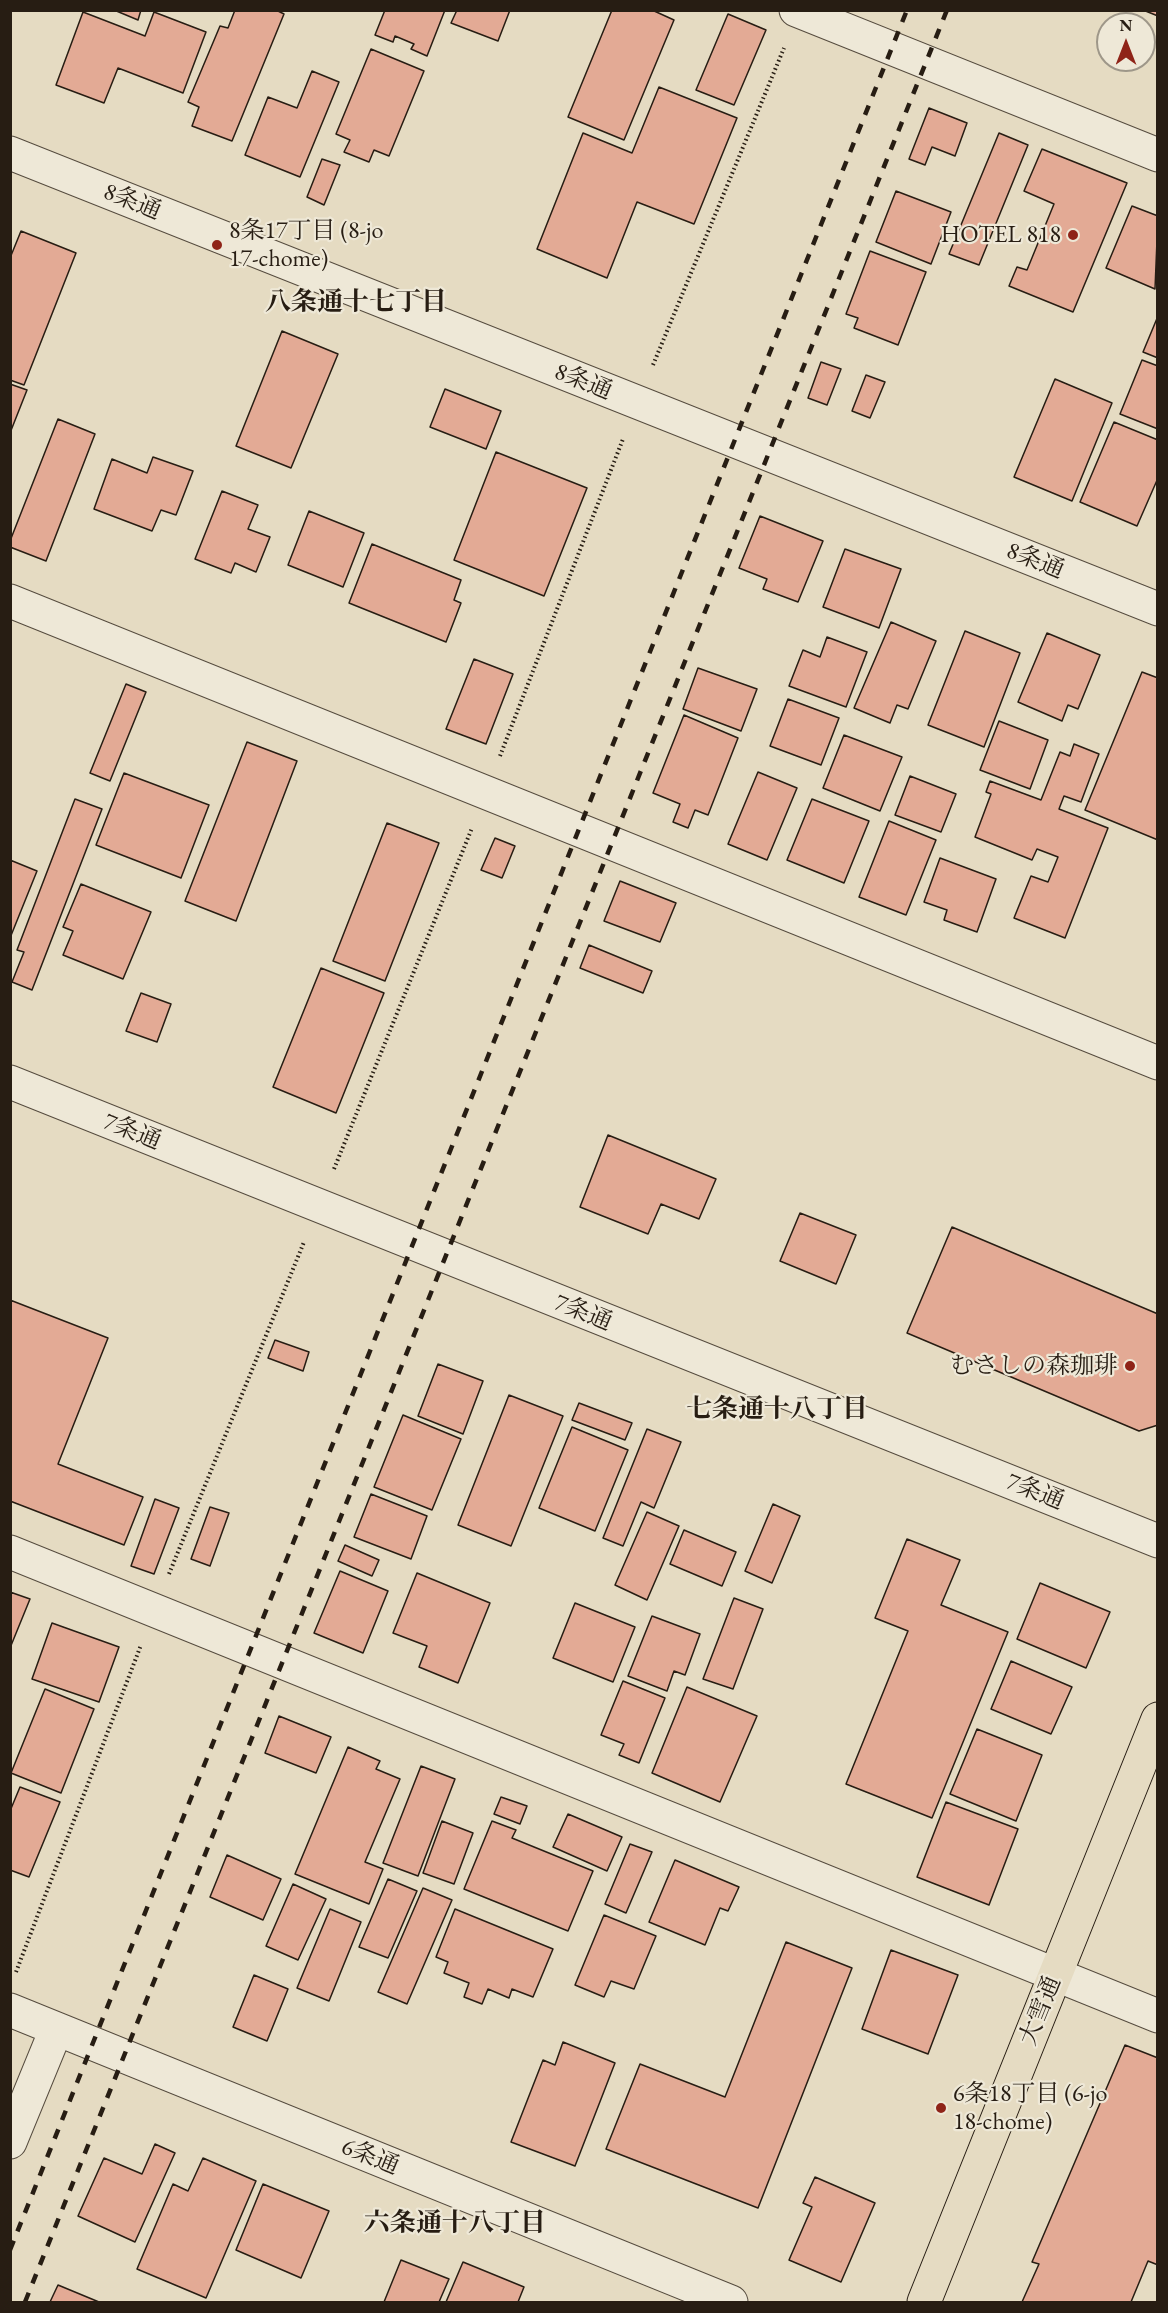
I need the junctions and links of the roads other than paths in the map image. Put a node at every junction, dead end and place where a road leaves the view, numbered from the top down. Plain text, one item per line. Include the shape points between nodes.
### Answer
1 (798, 11) edge
2 (10, 153) edge
3 (1158, 155) edge
4 (10, 601) edge
5 (1158, 609) edge
6 (1158, 1063) edge
7 (10, 1082) edge
8 (1158, 1541) edge
9 (10, 1552) edge
10 (1158, 1719) edge
11 (1055, 1975) junction
12 (10, 2010) edge
13 (1158, 2016) edge
14 (56, 2030) junction
15 (10, 2142) edge
16 (731, 2302) edge
17 (924, 2302) edge

1 - 3 street
2 - 5 street, 8条通
4 - 6 street
7 - 8 street, 7条通
9 - 11 street
10 - 11 highway, 大雪通
11 - 13 street
11 - 17 highway, 大雪通
12 - 14 street, 6条通
14 - 15 street
14 - 16 street, 6条通

